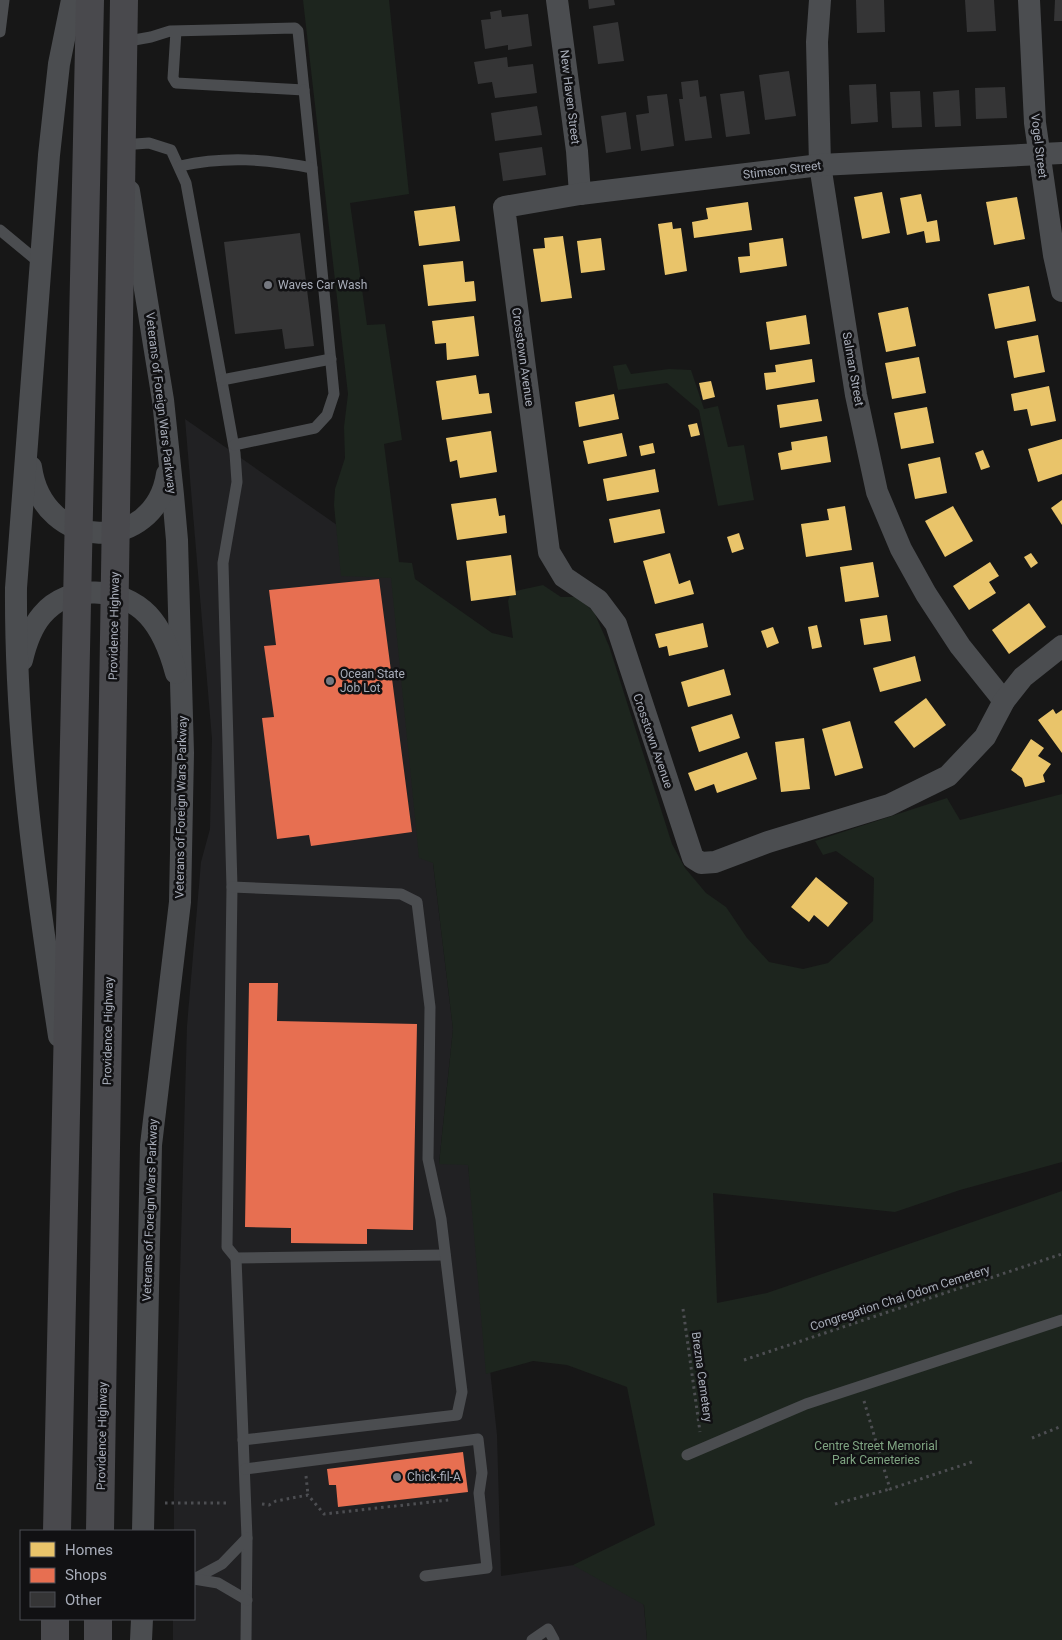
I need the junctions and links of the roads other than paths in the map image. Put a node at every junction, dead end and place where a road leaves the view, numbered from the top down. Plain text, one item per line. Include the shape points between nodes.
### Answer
1 (4, 0) edge
2 (72, 0) edge
3 (90, 0) edge
4 (124, 0) edge
5 (557, 0) edge
6 (820, 0) edge
7 (1029, 0) edge
8 (176, 30) junction
9 (0, 32) edge
10 (123, 42) junction
11 (304, 90) junction
12 (122, 146) junction
13 (1062, 153) edge
14 (1039, 154) junction
15 (820, 165) junction
16 (180, 166) junction
17 (312, 168) junction
18 (580, 194) junction
19 (504, 207) joint
20 (0, 230) edge
21 (42, 265) junction
22 (1062, 291) edge
23 (331, 360) junction
24 (222, 380) junction
25 (27, 441) junction
26 (234, 445) junction
27 (168, 446) junction
28 (80, 530) junction
29 (116, 530) junction
30 (115, 594) junction
31 (79, 595) junction
32 (1062, 646) edge
33 (18, 681) junction
34 (182, 699) junction
35 (1004, 701) junction
36 (232, 887) junction
37 (67, 1087) junction
38 (445, 1256) junction
39 (236, 1258) junction
40 (1062, 1320) edge
41 (243, 1440) junction
42 (687, 1455) dead end
43 (245, 1469) junction
44 (57, 1530) edge
45 (100, 1530) edge
46 (143, 1530) edge
47 (247, 1538) junction
48 (425, 1576) dead end
49 (195, 1578) edge
50 (195, 1579) edge
51 (247, 1600) junction
52 (55, 1620) edge
53 (98, 1620) edge
54 (142, 1620) edge
55 (55, 1640) edge
56 (98, 1640) edge
57 (141, 1640) edge
58 (246, 1640) edge
59 (532, 1640) edge
60 (554, 1640) edge

1 - 9 lane
2 - 21 street via 54,104
3 - 28 highway
4 - 10 highway, Veterans of Foreign Wars Parkway
5 - 18 street, New Haven Street
6 - 15 street, Salman Street via 817,42
7 - 14 street, Vogel Street
8 - 10 lane
8 - 11 lane via 173,78 176,83
8 - 11 lane via 295,28 298,31
10 - 12 highway, Veterans of Foreign Wars Parkway
11 - 17 lane
12 - 16 lane via 149,143 171,150
12 - 27 street, Veterans of Foreign Wars Parkway
12 - 29 highway, Veterans of Foreign Wars Parkway
13 - 14 street, Stimson Street
14 - 15 street, Stimson Street
14 - 22 street, Vogel Street
15 - 18 street, Stimson Street
15 - 35 street, Salman Street via 856,394 877,492 900,549 926,594 960,646
16 - 17 lane via 218,159 242,159
16 - 24 lane via 186,183
17 - 23 lane
18 - 19 street, Stimson Street
19 - 35 street, Crosstown Avenue via 549,552 564,577 598,600 616,624 694,858 701,863 715,862 768,842 889,805 926,789 948,776 966,758 984,737
20 - 21 lane
21 - 25 street
23 - 24 lane
23 - 26 lane via 334,394 327,415 315,428
24 - 26 lane
25 - 28 street via 39,497 65,524
25 - 33 street via 16,588
26 - 36 lane via 237,482 223,563
27 - 29 street via 167,476 158,503 148,515
27 - 34 street, Veterans of Foreign Wars Parkway via 177,540
28 - 29 street via 99,533
28 - 31 highway
29 - 30 highway, Providence Highway
30 - 31 street
30 - 34 street via 149,616 159,631
30 - 45 highway, Providence Highway
31 - 33 street via 60,601 44,613 33,628 25,647
31 - 37 highway
32 - 35 street, Crosstown Avenue via 1023,677
33 - 37 street via 41,921
34 - 46 street, Veterans of Foreign Wars Parkway via 183,852 180,902 150,1145
36 - 38 lane via 401,894 417,902 430,1006 428,1159
36 - 39 lane via 227,1230 228,1247
37 - 44 highway
38 - 39 lane
38 - 41 lane via 462,1392 456,1415
39 - 41 lane
40 - 42 lane via 806,1404
41 - 43 lane
43 - 47 lane
43 - 48 lane via 478,1439 482,1472 479,1493 487,1568
47 - 49 lane via 222,1564
47 - 51 lane
50 - 51 lane via 218,1583
51 - 58 lane
52 - 55 highway
53 - 56 highway
54 - 57 street
59 - 60 lane via 548,1630

